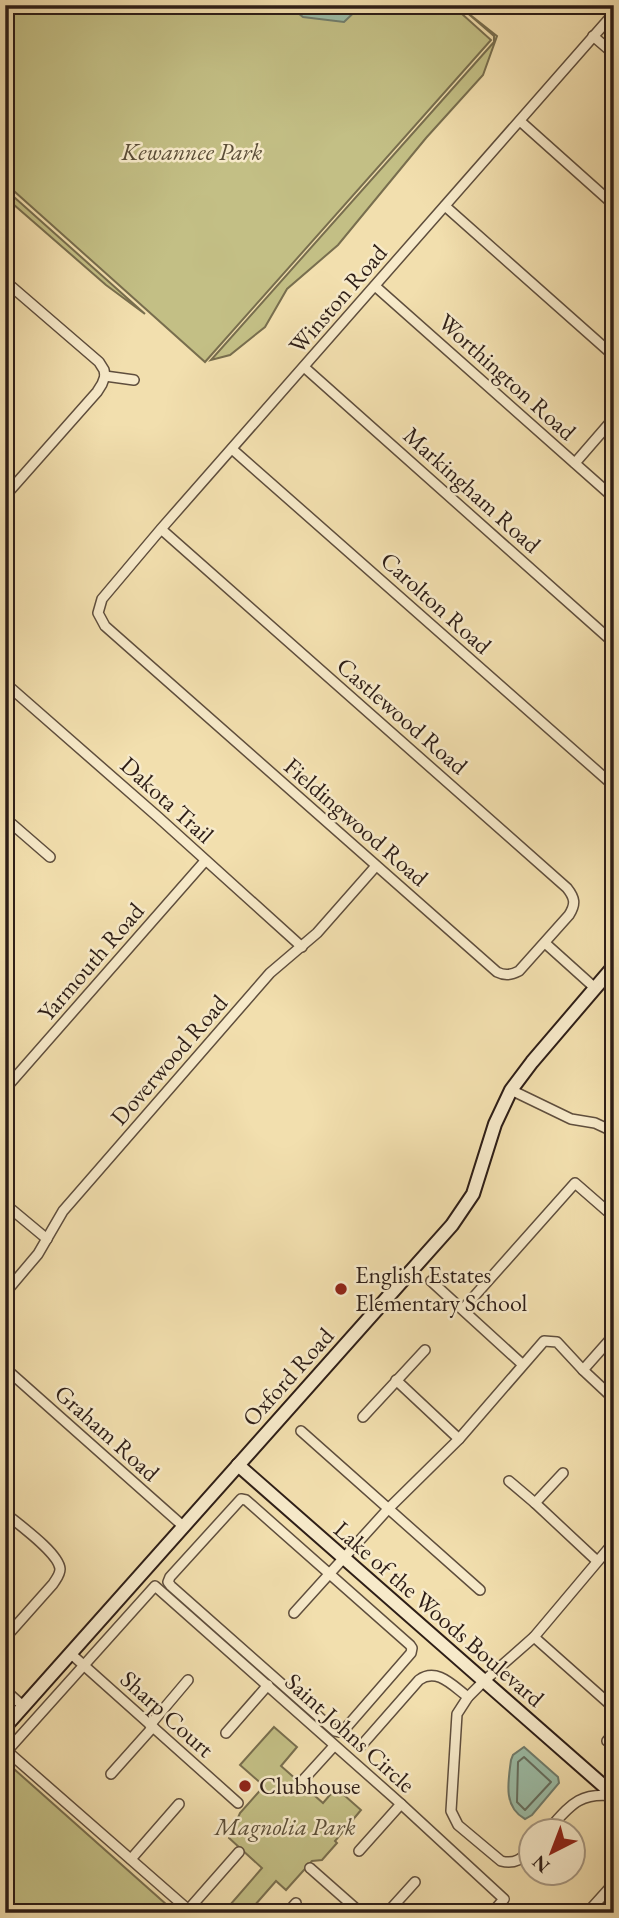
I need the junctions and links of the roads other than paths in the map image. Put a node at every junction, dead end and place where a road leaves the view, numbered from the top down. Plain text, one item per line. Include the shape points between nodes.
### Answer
1 (614, 13) edge
2 (593, 36) junction
3 (614, 54) edge
4 (520, 121) junction
5 (614, 205) edge
6 (445, 206) junction
7 (5, 281) edge
8 (375, 286) junction
9 (614, 356) edge
10 (304, 367) junction
11 (105, 376) junction
12 (134, 380) dead end
13 (614, 418) edge
14 (232, 449) junction
15 (575, 463) junction
16 (5, 496) edge
17 (614, 498) edge
18 (161, 529) junction
19 (97, 612) joint
20 (614, 643) edge
21 (5, 682) edge
22 (614, 786) edge
23 (5, 818) edge
24 (50, 857) dead end
25 (205, 861) junction
26 (376, 866) junction
27 (545, 943) junction
28 (302, 947) junction
29 (614, 966) edge
30 (595, 988) junction
31 (5, 1089) edge
32 (511, 1090) junction
33 (614, 1130) edge
34 (5, 1205) edge
35 (614, 1217) edge
36 (47, 1239) junction
37 (431, 1280) dead end
38 (5, 1293) edge
39 (463, 1309) junction
40 (614, 1335) edge
41 (425, 1350) dead end
42 (522, 1364) junction
43 (5, 1368) edge
44 (583, 1370) junction
45 (396, 1380) junction
46 (614, 1399) edge
47 (363, 1417) dead end
48 (301, 1431) dead end
49 (459, 1439) junction
50 (238, 1465) junction
51 (563, 1473) dead end
52 (509, 1481) dead end
53 (535, 1503) junction
54 (388, 1509) junction
55 (5, 1513) edge
56 (183, 1526) junction
57 (614, 1542) edge
58 (344, 1559) junction
59 (597, 1561) junction
60 (142, 1573) junction
61 (329, 1573) junction
62 (155, 1586) junction
63 (480, 1590) dead end
64 (294, 1613) dead end
65 (534, 1637) junction
66 (5, 1638) edge
67 (70, 1653) junction
68 (84, 1666) junction
69 (188, 1680) dead end
70 (484, 1681) junction
71 (268, 1685) junction
72 (5, 1690) edge
73 (468, 1697) junction
74 (23, 1706) junction
75 (614, 1708) edge
76 (151, 1726) junction
77 (5, 1727) edge
78 (226, 1733) dead end
79 (334, 1746) junction
80 (360, 1746) dead end
81 (6, 1750) edge
82 (111, 1774) dead end
83 (304, 1779) dead end
84 (614, 1796) edge
85 (238, 1803) dead end
86 (179, 1804) dead end
87 (401, 1804) junction
88 (562, 1816) edge
89 (359, 1851) dead end
90 (239, 1852) dead end
91 (131, 1859) junction
92 (518, 1861) edge
93 (310, 1868) dead end
94 (415, 1882) dead end
95 (614, 1883) edge
96 (296, 1902) dead end
97 (190, 1911) edge
98 (287, 1913) edge
99 (361, 1913) edge
100 (387, 1913) edge
101 (492, 1913) edge
102 (587, 1913) edge

1 - 2 street, Winston Road
2 - 3 street
2 - 4 street, Winston Road
4 - 5 street
4 - 6 street, Winston Road
6 - 8 street, Winston Road
6 - 9 street
7 - 11 street via 99,362
8 - 10 street, Winston Road
8 - 15 street, Worthington Road
10 - 14 street, Winston Road
10 - 20 street, Markingham Road
11 - 12 street
11 - 16 street via 97,392
13 - 15 street
14 - 18 street, Winston Road
14 - 22 street, Carolton Road
15 - 17 street, Worthington Road
18 - 19 street, Winston Road via 102,599
18 - 27 street, Castlewood Road via 568,888 574,906
19 - 26 street, Fieldingwood Road via 105,626
21 - 25 street, Dakota Trail
23 - 24 street
25 - 28 street, Dakota Trail
25 - 31 street, Yarmouth Road
26 - 27 street, Fieldingwood Road via 502,975 519,971
26 - 28 street, Doverwood Road
27 - 30 street
28 - 36 street, Doverwood Road via 270,973 63,1211
29 - 30 street, Oxford Road
30 - 32 street, Oxford Road
32 - 33 street via 571,1119
32 - 50 street, Oxford Road via 495,1124 478,1183 458,1217
34 - 36 street
35 - 39 street via 575,1183
36 - 38 street, Doverwood Road
37 - 39 street
39 - 42 street
40 - 44 street
41 - 45 street
42 - 44 street via 544,1341 557,1342
42 - 49 street
43 - 56 street, Graham Road
44 - 46 street
45 - 47 street
45 - 49 street
48 - 54 street
49 - 54 street
50 - 56 street, Oxford Road
50 - 58 street, Lake of the Woods Boulevard
51 - 53 street
52 - 53 street
53 - 59 street
54 - 58 street
54 - 63 street
55 - 66 street via 50,1552 60,1568 53,1584
56 - 60 street, Oxford Road
57 - 59 street
58 - 61 street
58 - 70 street, Lake of the Woods Boulevard
59 - 65 street
60 - 62 street, Saint Johns Circle
60 - 67 street, Oxford Road
61 - 61 street via 241,1499 168,1582 340,1732 412,1648
61 - 64 street
62 - 68 street
62 - 71 street, Saint Johns Circle
65 - 70 street
65 - 75 street
67 - 68 street, Sharp Court
67 - 74 street, Oxford Road
68 - 76 street, Sharp Court
68 - 81 street
69 - 76 street
70 - 73 street
70 - 84 street, Lake of the Woods Boulevard
71 - 78 street
71 - 79 street, Saint Johns Circle
72 - 74 street
73 - 80 street via 442,1677 425,1676
73 - 92 street via 457,1714 450,1811 458,1825 501,1861
74 - 77 street, Oxford Road
76 - 82 street
76 - 85 street, Sharp Court
79 - 83 street
79 - 87 street, Saint Johns Circle
81 - 91 street
84 - 88 street via 591,1795 576,1801
86 - 91 street
87 - 89 street
87 - 101 street, Saint Johns Circle via 504,1899
90 - 97 street
91 - 97 street
93 - 99 street
94 - 100 street
95 - 102 street
96 - 98 street

